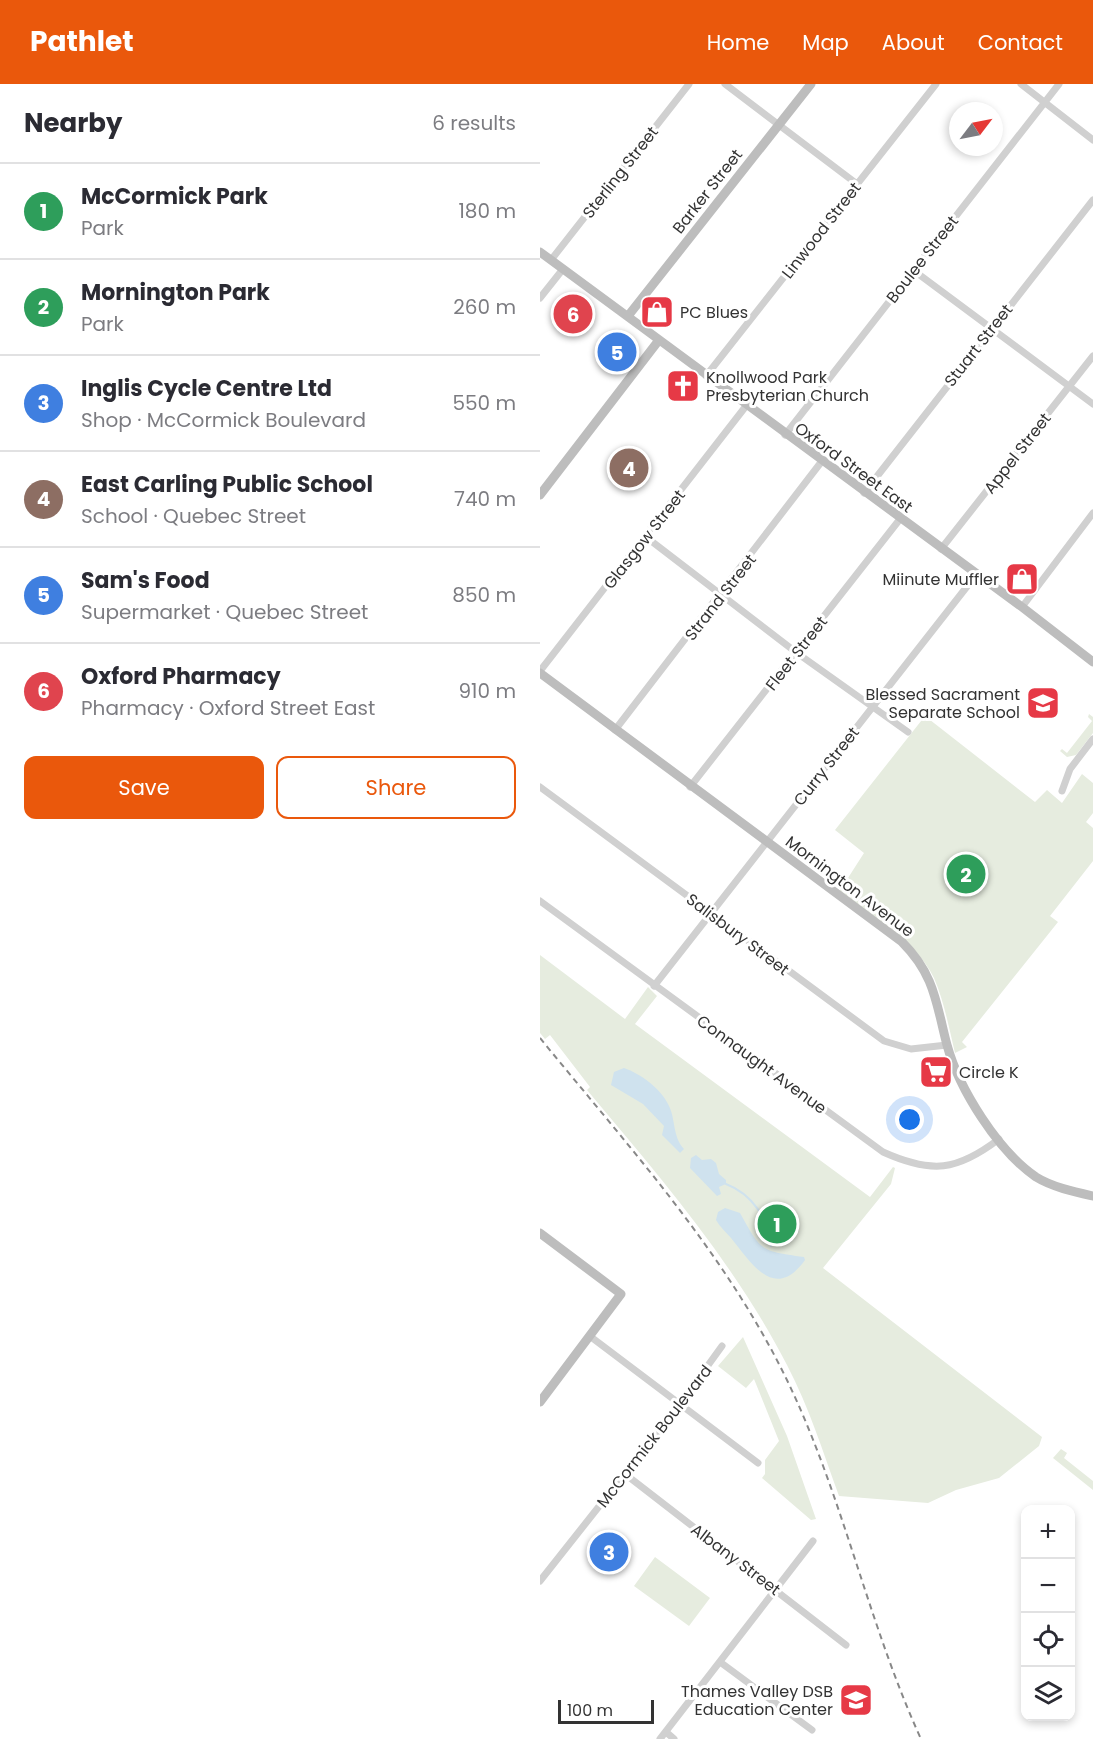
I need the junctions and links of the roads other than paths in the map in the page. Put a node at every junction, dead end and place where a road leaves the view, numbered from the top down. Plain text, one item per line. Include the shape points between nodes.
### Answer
1 (688, 84) edge
2 (725, 84) edge
3 (811, 84) edge
4 (936, 84) edge
5 (1021, 84) edge
6 (1059, 84) edge
7 (1044, 104) junction
8 (778, 125) junction
9 (1093, 141) edge
10 (857, 184) junction
11 (1093, 200) edge
12 (540, 252) edge
13 (551, 260) junction
14 (563, 269) junction
15 (913, 270) junction
16 (540, 298) edge
17 (628, 316) junction
18 (990, 329) junction
19 (659, 340) junction
20 (1093, 356) edge
21 (706, 376) junction
22 (1070, 386) junction
23 (1093, 404) edge
24 (746, 406) junction
25 (785, 435) junction
26 (822, 461) junction
27 (864, 493) junction
28 (540, 495) edge
29 (1093, 513) edge
30 (900, 519) junction
31 (646, 537) junction
32 (941, 549) junction
33 (976, 574) junction
34 (722, 595) junction
35 (1022, 607) junction
36 (796, 653) junction
37 (1093, 662) edge
38 (540, 672) edge
39 (872, 707) junction
40 (615, 730) junction
41 (908, 732) dead end
42 (1093, 739) edge
43 (540, 787) edge
44 (690, 787) junction
45 (1062, 791) dead end
46 (766, 842) junction
47 (540, 901) edge
48 (710, 913) junction
49 (654, 986) junction
50 (947, 1045) junction
51 (999, 1139) junction
52 (1093, 1196) edge
53 (540, 1233) edge
54 (591, 1337) junction
55 (722, 1346) dead end
56 (540, 1402) edge
57 (680, 1404) junction
58 (758, 1463) dead end
59 (625, 1474) junction
60 (813, 1541) dead end
61 (540, 1581) edge
62 (776, 1589) junction
63 (846, 1645) dead end
64 (720, 1662) junction
65 (812, 1730) dead end
66 (666, 1732) junction
67 (660, 1739) edge
68 (674, 1739) edge

1 - 13 street, Sterling Street
2 - 8 street
3 - 8 street, Barker Street
4 - 10 street, Linwood Street
5 - 7 street
6 - 7 street, Boulee Street
7 - 9 street
7 - 15 street, Boulee Street
8 - 10 street
8 - 17 street, Barker Street
10 - 21 street, Linwood Street
11 - 18 street, Stuart Street
12 - 13 street, Oxford Street East
13 - 14 street, Oxford Street East
14 - 16 street
14 - 17 street, Oxford Street East
15 - 18 street
15 - 25 street, Boulee Street
17 - 19 street, Oxford Street East
18 - 22 street
18 - 27 street, Stuart Street
19 - 21 street, Oxford Street East
19 - 28 street
20 - 22 street, Appel Street
21 - 24 street, Oxford Street East
22 - 23 street
22 - 32 street, Appel Street
24 - 25 street, Oxford Street East
24 - 31 street, Glasgow Street
25 - 26 street, Oxford Street East
26 - 27 street, Oxford Street East
26 - 34 street, Strand Street
27 - 30 street, Oxford Street East
29 - 35 street
30 - 32 street, Oxford Street East
30 - 36 street, Fleet Street
31 - 34 street
31 - 38 street, Glasgow Street
32 - 33 street, Oxford Street East
33 - 35 street, Oxford Street East
33 - 39 street, Curry Street
34 - 36 street
34 - 40 street, Strand Street
35 - 37 street, Oxford Street East
36 - 39 street
36 - 44 street, Fleet Street
38 - 40 street, Mornington Avenue
39 - 41 street
39 - 46 street, Curry Street
40 - 44 street, Mornington Avenue
42 - 45 street via 1070,769
43 - 48 street, Salisbury Street
44 - 46 street, Mornington Avenue
46 - 48 street, Curry Street
46 - 50 street, Mornington Avenue via 916,956 936,993
47 - 49 street, Connaught Avenue
48 - 49 street, Curry Street
48 - 50 street, Salisbury Street via 884,1041 911,1049
49 - 51 street, Connaught Avenue via 883,1152 900,1160 954,1166
50 - 51 street, Mornington Avenue via 963,1086
51 - 52 street, Mornington Avenue via 1038,1178
53 - 54 street via 621,1294
54 - 56 street
54 - 57 street
55 - 57 street, McCormick Boulevard
57 - 58 street
57 - 59 street, McCormick Boulevard
59 - 61 street, McCormick Boulevard
59 - 62 street, Albany Street
60 - 62 street
62 - 63 street, Albany Street
62 - 64 street
64 - 65 street
64 - 66 street
66 - 67 street
66 - 68 street

